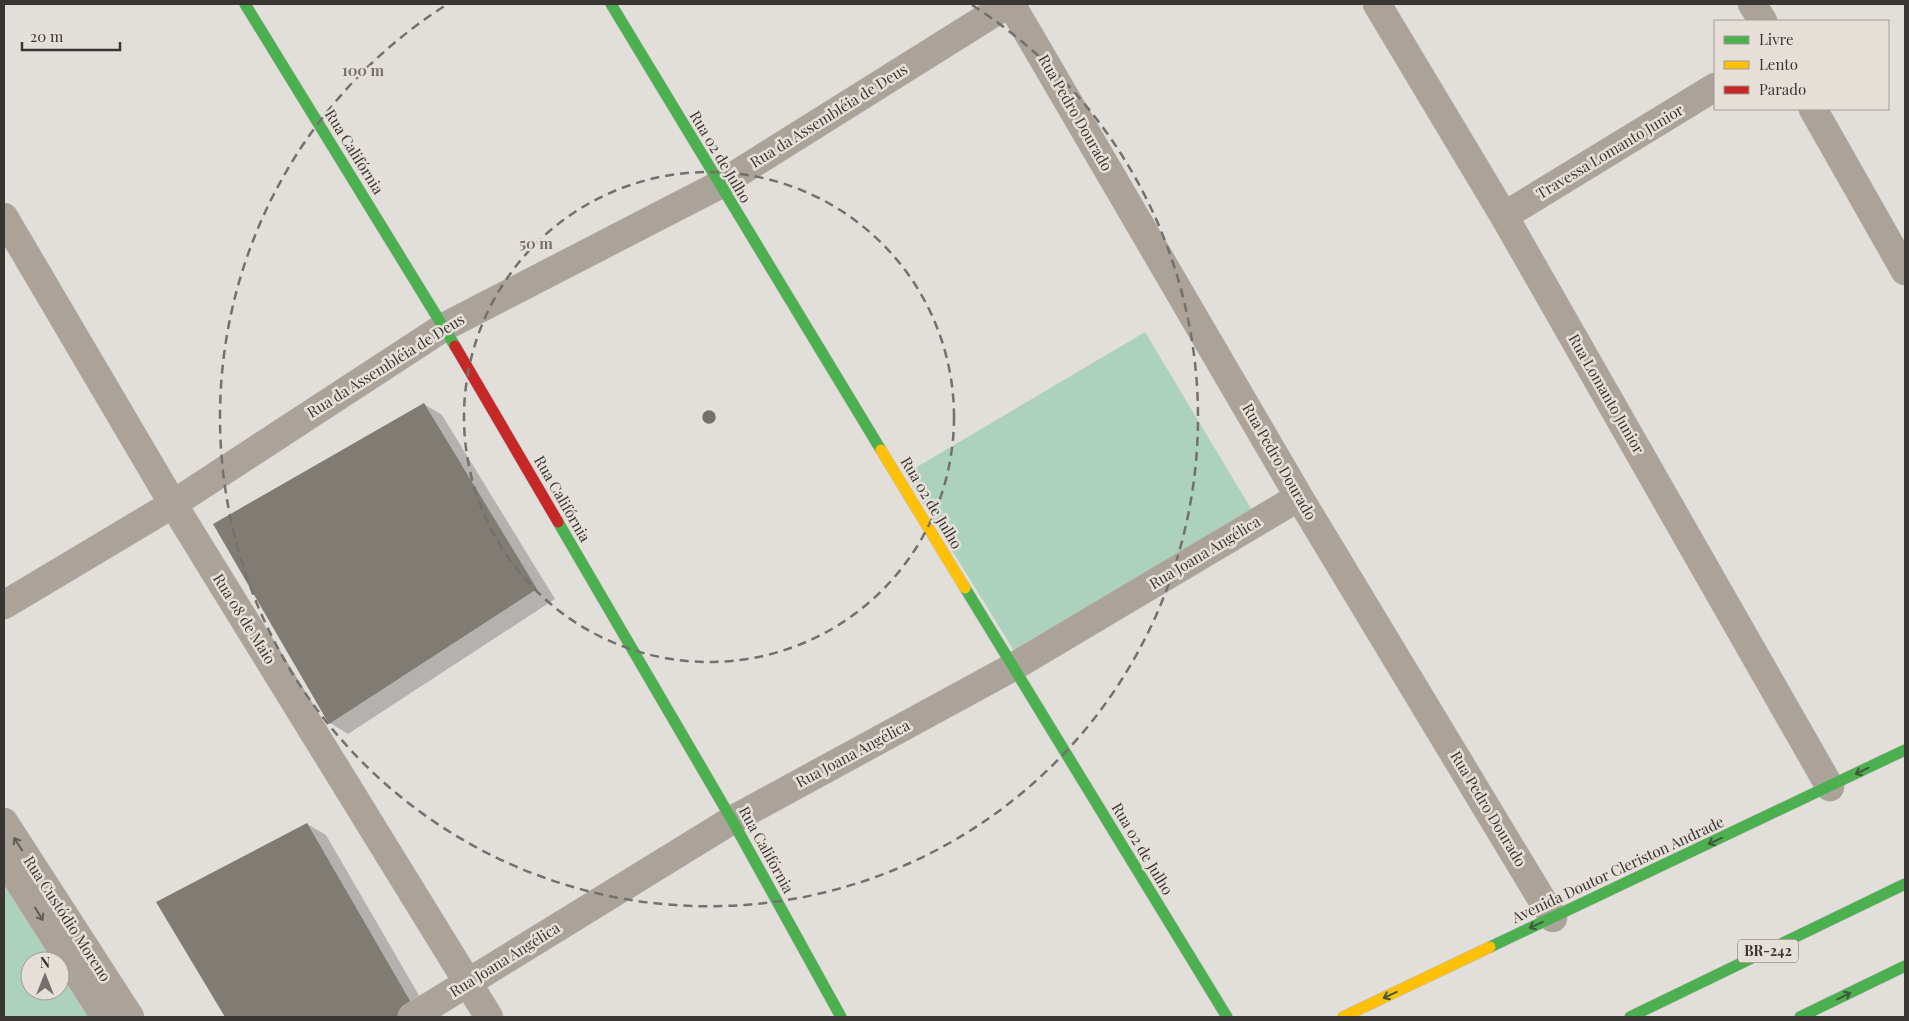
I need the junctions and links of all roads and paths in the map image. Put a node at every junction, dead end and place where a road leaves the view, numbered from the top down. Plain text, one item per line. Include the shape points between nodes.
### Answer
1 (245, 4) edge
2 (611, 4) edge
3 (1009, 4) edge
4 (1377, 4) edge
5 (1752, 4) edge
6 (1762, 20) edge
7 (1714, 88) edge
8 (1815, 110) edge
9 (719, 185) junction
10 (1504, 216) junction
11 (4, 217) edge
12 (1905, 271) edge
13 (444, 327) junction
14 (1299, 497) junction
15 (173, 504) junction
16 (4, 605) edge
17 (1013, 667) junction
18 (1905, 750) edge
19 (1830, 787) junction
20 (732, 820) junction
21 (4, 822) edge
22 (4, 858) edge
23 (1905, 884) edge
24 (1553, 918) junction
25 (1905, 966) edge
26 (468, 982) junction
27 (105, 1017) edge
28 (130, 1017) edge
29 (412, 1017) edge
30 (489, 1017) edge
31 (841, 1017) edge
32 (1227, 1017) edge
33 (1343, 1017) edge
34 (1630, 1017) edge
35 (1800, 1017) edge

1 - 13 main road, Rua Califórnia
2 - 9 main road, Rua 02 de Julho
3 - 9 street, Rua da Assembléia de Deus
3 - 14 street, Rua Pedro Dourado
4 - 10 street, Rua Lomanto Junior
5 - 6 street
7 - 10 street, Travessa Lomanto Junior
8 - 12 street
9 - 13 street, Rua da Assembléia de Deus
9 - 17 main road, Rua 02 de Julho
10 - 19 street, Rua Lomanto Junior
11 - 15 street, Rua 08 de Maio
13 - 15 street, Rua da Assembléia de Deus
13 - 20 main road, Rua Califórnia
14 - 17 street, Rua Joana Angélica
14 - 24 street, Rua Pedro Dourado
15 - 16 street, Rua da Assembléia de Deus
15 - 26 street, Rua 08 de Maio
17 - 20 street, Rua Joana Angélica
17 - 32 main road, Rua 02 de Julho
18 -> 19 main road, Avenida Doutor Cleriston Andrade
19 -> 24 main road, Avenida Doutor Cleriston Andrade
20 - 26 street, Rua Joana Angélica
20 - 31 main road, Rua Califórnia
28 -> 21 street, Rua Custódio Moreno
22 -> 27 street, Rua Custódio Moreno
23 - 34 main road, BR-242
24 -> 33 main road, Avenida Doutor Cleriston Andrade
35 -> 25 main road
26 - 29 street, Rua Joana Angélica
26 - 30 street, Rua 08 de Maio

